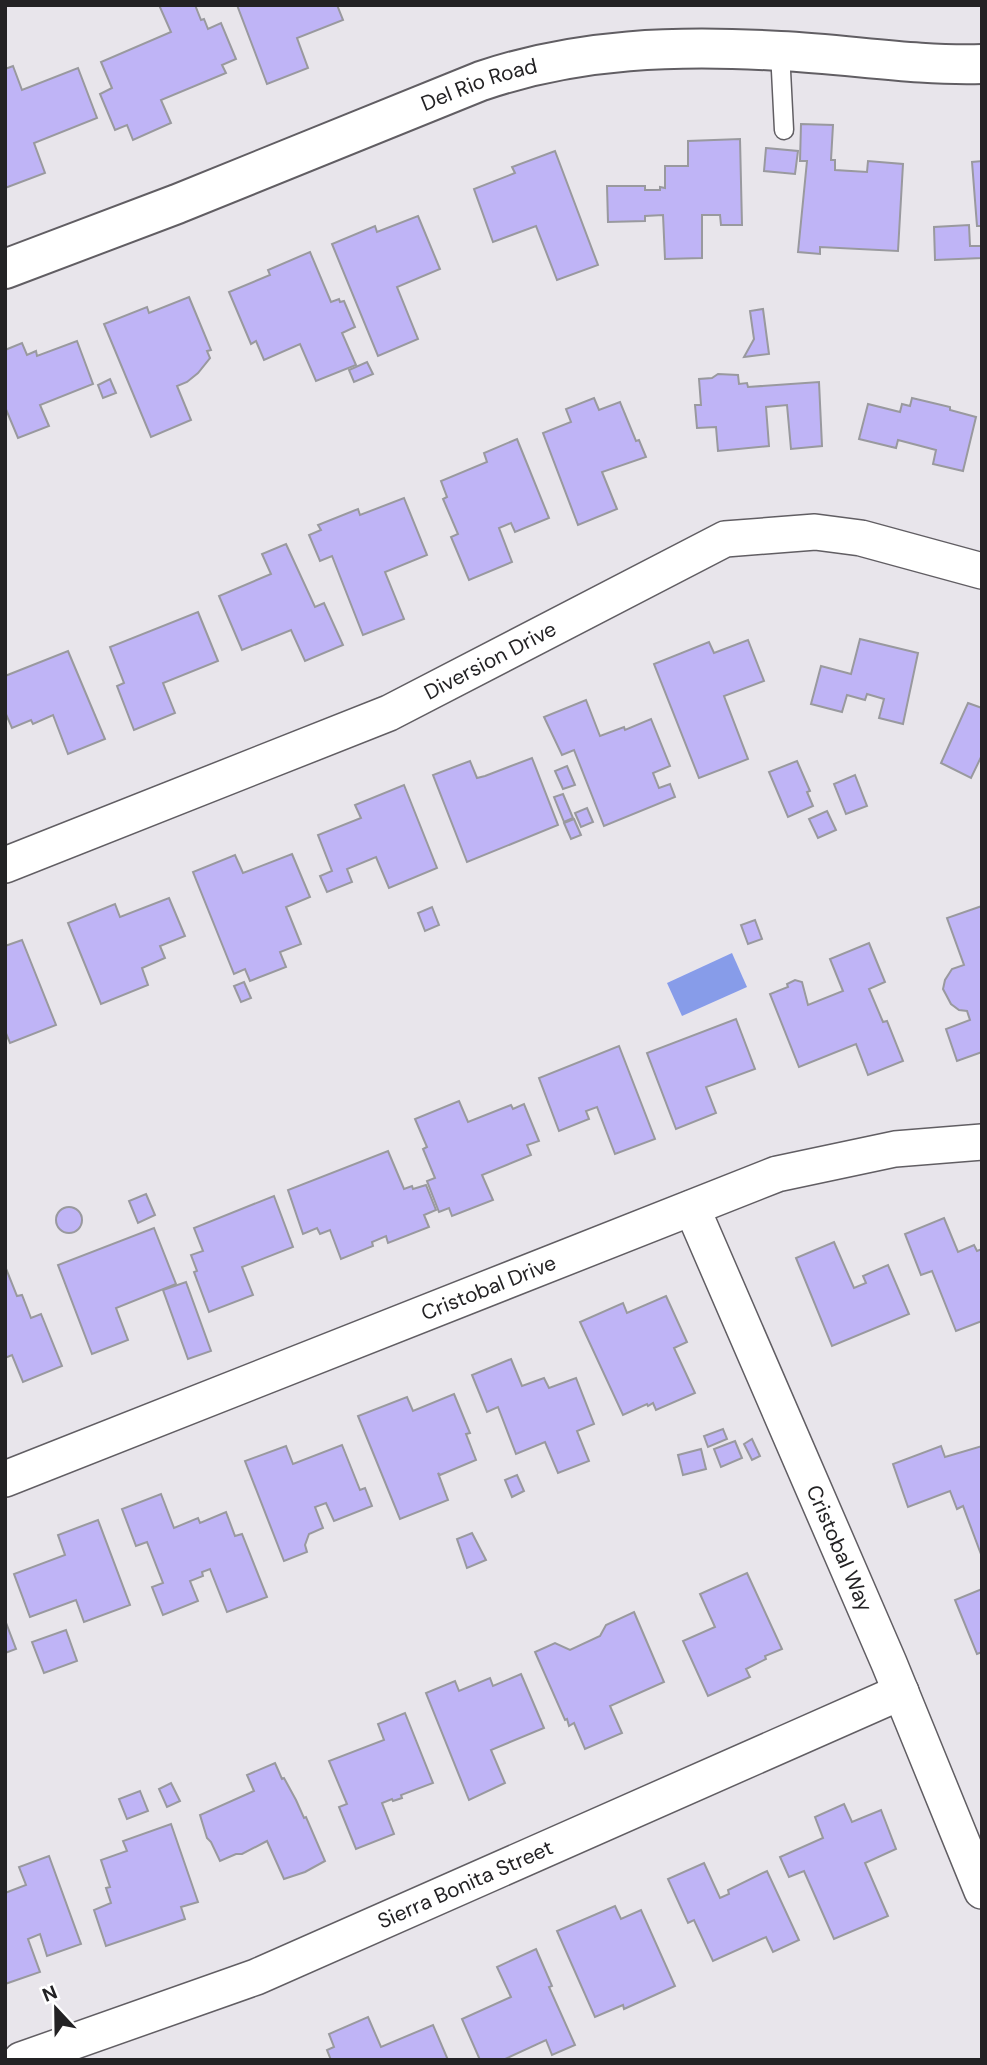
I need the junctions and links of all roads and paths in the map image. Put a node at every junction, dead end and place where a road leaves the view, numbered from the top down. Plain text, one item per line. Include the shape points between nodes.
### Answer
1 (780, 51) junction
2 (982, 64) edge
3 (784, 130) dead end
4 (5, 269) edge
5 (982, 571) edge
6 (5, 865) edge
7 (982, 1142) edge
8 (692, 1208) junction
9 (5, 1479) edge
10 (901, 1692) junction
11 (982, 1891) edge
12 (21, 2060) edge

1 - 2 street, Del Rio Road via 942,65
1 - 3 lane
1 - 4 street, Del Rio Road via 687,48 618,52 518,69
5 - 6 street, Diversion Drive via 861,538 815,533 725,539 389,713
7 - 8 street, Cristobal Drive via 895,1149 777,1174
8 - 9 street, Cristobal Drive
8 - 10 street, Cristobal Way
10 - 11 street, Cristobal Way
10 - 12 street, Sierra Bonita Street via 256,1978

